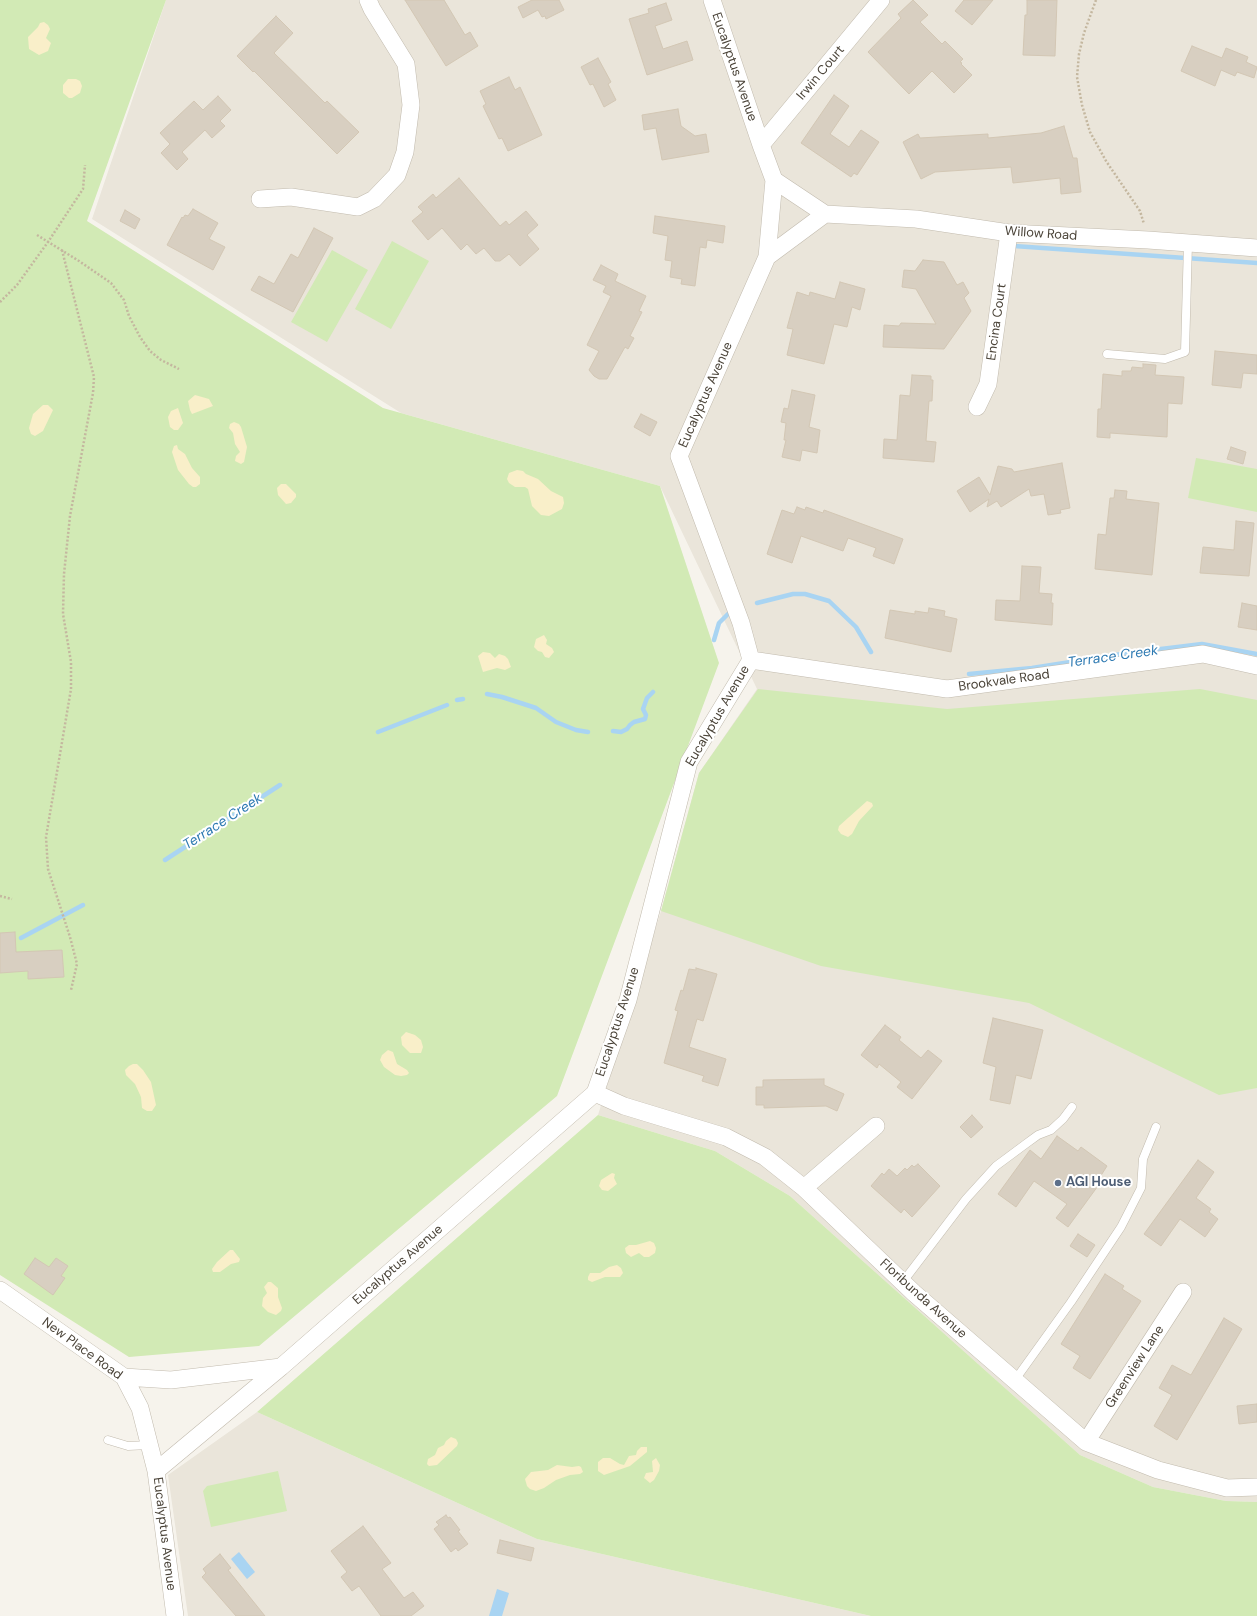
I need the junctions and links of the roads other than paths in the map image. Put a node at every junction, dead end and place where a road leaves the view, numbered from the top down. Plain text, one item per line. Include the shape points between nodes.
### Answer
1 (368, 0) edge
2 (712, 0) edge
3 (881, 0) edge
4 (760, 145) junction
5 (774, 180) junction
6 (260, 199) dead end
7 (825, 214) junction
8 (1009, 233) junction
9 (1188, 246) junction
10 (1257, 248) edge
11 (767, 257) junction
12 (1108, 354) dead end
13 (977, 408) dead end
14 (751, 660) junction
15 (1257, 666) edge
16 (595, 1093) junction
17 (1072, 1107) dead end
18 (876, 1126) dead end
19 (1156, 1128) dead end
20 (804, 1188) junction
21 (902, 1282) junction
22 (0, 1290) edge
23 (1183, 1292) dead end
24 (281, 1367) junction
25 (124, 1378) junction
26 (1015, 1380) junction
27 (108, 1440) dead end
28 (1086, 1442) junction
29 (149, 1445) junction
30 (156, 1471) junction
31 (1257, 1487) edge
32 (174, 1616) edge

1 - 6 street via 406,64 411,105 405,152 397,175 374,199 358,206 291,197
2 - 4 street, Eucalyptus Avenue
3 - 4 street, Irwin Court
4 - 5 street, Eucalyptus Avenue
5 - 7 street
5 - 11 street, Eucalyptus Avenue
7 - 8 street, Willow Road via 916,219
7 - 11 street
8 - 9 street, Willow Road via 1148,240
8 - 13 street, Encina Court via 988,384
9 - 10 street, Willow Road
9 - 12 lane via 1185,352 1165,359
11 - 14 street, Eucalyptus Avenue via 679,456 741,623
14 - 15 street, Brookvale Road via 947,689 1203,654
14 - 16 street, Eucalyptus Avenue via 689,762 628,1000
16 - 20 street, Floribunda Avenue via 624,1106 726,1137 765,1157
16 - 24 street, Eucalyptus Avenue
17 - 21 lane via 1051,1130 1038,1135 996,1166 966,1199
18 - 20 street
19 - 26 lane via 1143,1158 1141,1188 1121,1227
20 - 21 street, Floribunda Avenue
21 - 26 street, Floribunda Avenue
22 - 25 street, New Place Road
23 - 28 street, Greenview Lane
24 - 25 street via 171,1380
24 - 30 street, Eucalyptus Avenue
25 - 29 street, New Place Road via 140,1408
26 - 28 street, Floribunda Avenue
27 - 29 lane via 128,1446
28 - 31 street, Floribunda Avenue via 1158,1470 1227,1488
29 - 30 street, New Place Road
30 - 32 street, Eucalyptus Avenue

